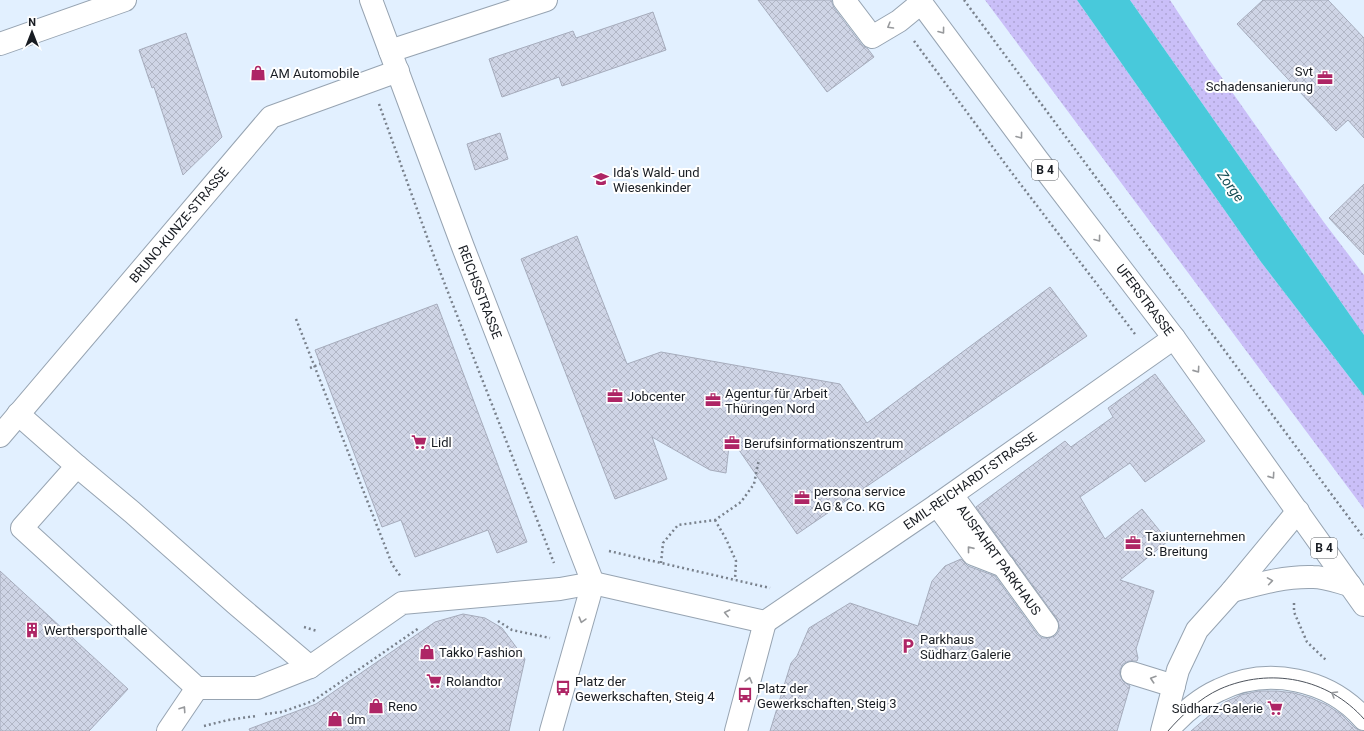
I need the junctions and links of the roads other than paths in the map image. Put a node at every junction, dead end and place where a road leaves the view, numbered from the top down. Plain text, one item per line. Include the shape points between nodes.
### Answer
1 (125, 0) edge
2 (371, 0) edge
3 (546, 0) edge
4 (844, 0) edge
5 (920, 2) edge
6 (0, 44) edge
7 (390, 51) junction
8 (398, 71) junction
9 (1174, 338) junction
10 (18, 414) junction
11 (0, 436) edge
12 (77, 466) junction
13 (944, 500) junction
14 (1298, 511) junction
15 (592, 582) junction
16 (1350, 585) junction
17 (1232, 591) junction
18 (1364, 605) edge
19 (765, 622) junction
20 (1047, 626) dead end
21 (310, 666) junction
22 (1134, 666) dead end
23 (1176, 678) junction
24 (197, 688) junction
25 (1364, 719) edge
26 (168, 731) edge
27 (551, 731) edge
28 (736, 731) edge
29 (1162, 731) edge
30 (1167, 731) edge

1 - 6 street
2 - 7 street, REICHSSTRASSE
3 - 7 street
5 -> 4 street via 899,21 872,37
5 -> 9 street, UFERSTRASSE / B 4
7 - 8 street, REICHSSTRASSE
8 - 10 street, BRUNO-KUNZE-STRASSE via 271,117
8 - 15 street, REICHSSTRASSE
9 - 13 street, EMIL-REICHARDT-STRASSE
9 -> 14 street, UFERSTRASSE / B 4
10 - 11 street, BRUNO-KUNZE-STRASSE
10 - 12 street
12 - 21 street
12 - 24 street via 22,528
13 - 19 street, EMIL-REICHARDT-STRASSE
20 -> 13 street, AUSFAHRT PARKHAUS via 1004,566 973,554
14 - 16 street, UFERSTRASSE / B 4
14 - 17 street
19 -> 15 street
15 - 21 street via 560,589 402,603
15 -> 27 street
17 -> 16 street via 1263,582 1300,577 1314,577
16 - 18 street, UFERSTRASSE / B 4
17 - 23 street via 1197,630
28 -> 19 street
21 - 24 street via 257,688
23 -> 22 street
23 - 29 street
26 -> 24 street
25 -> 30 street via 1351,706 1313,684 1290,679 1261,679 1220,689 1184,714

